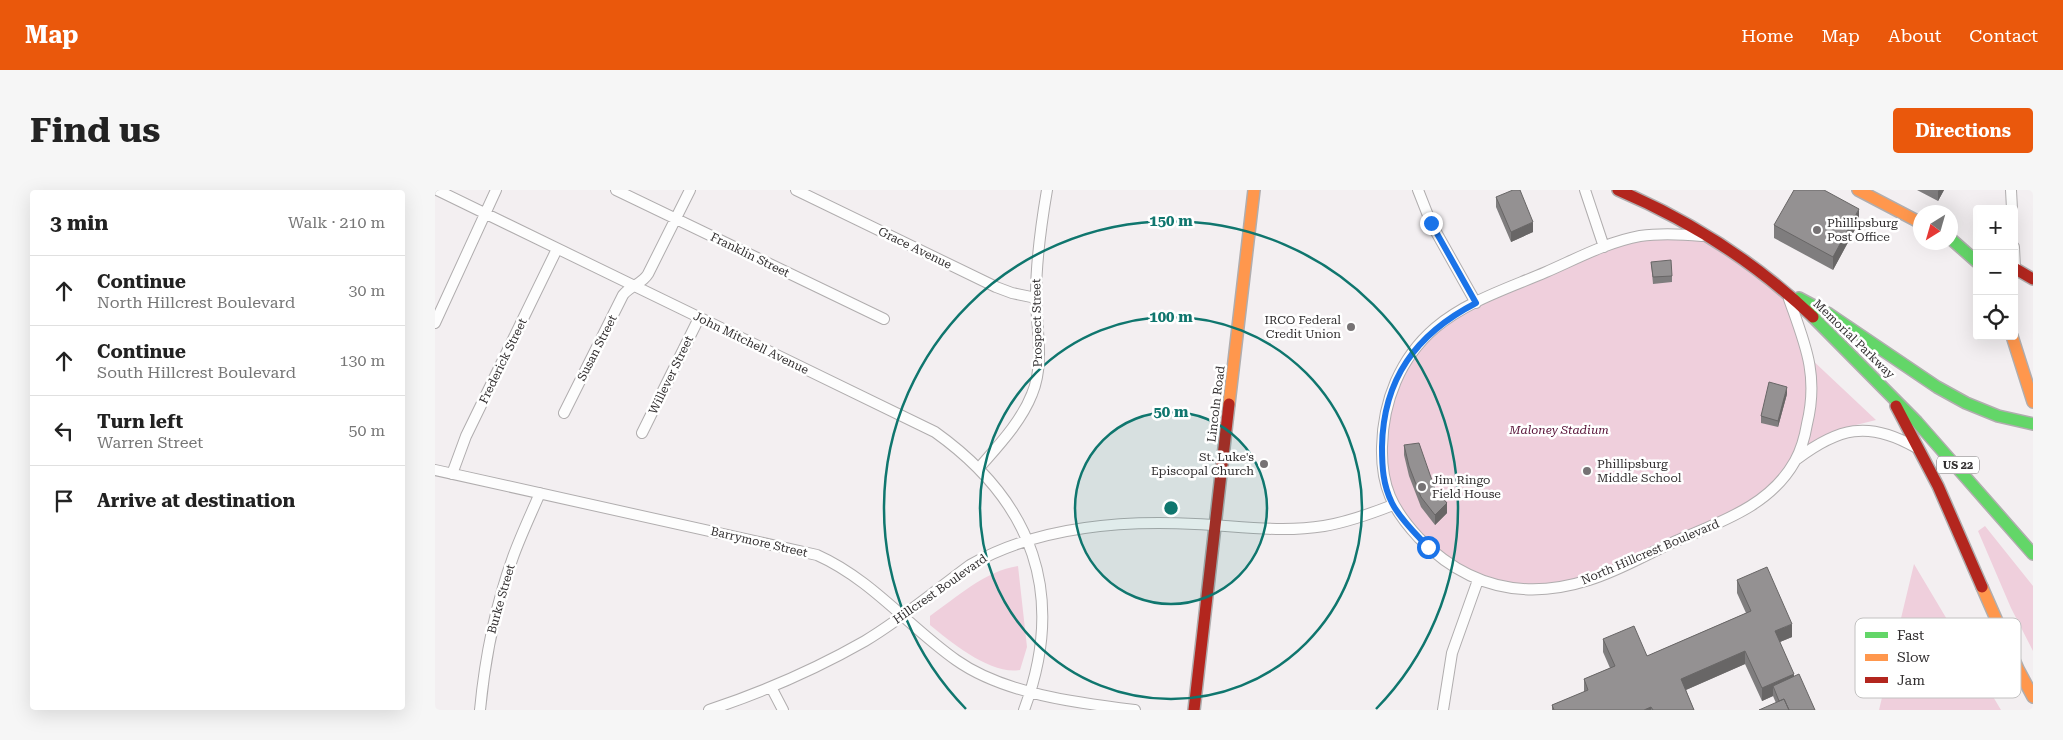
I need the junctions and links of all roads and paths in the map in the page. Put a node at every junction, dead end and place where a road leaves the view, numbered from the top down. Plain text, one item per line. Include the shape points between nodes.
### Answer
1 (437, 190) edge
2 (496, 190) edge
3 (616, 190) edge
4 (690, 190) edge
5 (796, 190) edge
6 (1047, 190) edge
7 (1254, 190) edge
8 (1418, 190) edge
9 (1585, 190) edge
10 (1618, 190) edge
11 (1857, 190) edge
12 (2011, 190) edge
13 (2012, 205) edge
14 (484, 214) junction
15 (676, 219) junction
16 (1913, 219) edge
17 (1710, 236) junction
18 (1958, 241) edge
19 (1958, 244) edge
20 (1973, 246) edge
21 (1604, 247) junction
22 (557, 249) junction
23 (1973, 258) edge
24 (2018, 270) edge
25 (2033, 279) edge
26 (633, 286) junction
27 (1786, 292) junction
28 (1036, 298) junction
29 (1476, 303) junction
30 (699, 318) junction
31 (884, 319) dead end
32 (435, 322) edge
33 (2013, 340) edge
34 (2033, 367) edge
35 (2026, 380) junction
36 (1885, 386) junction
37 (2033, 402) edge
38 (563, 413) dead end
39 (2029, 424) edge
40 (642, 433) dead end
41 (1921, 450) junction
42 (1796, 460) junction
43 (979, 468) junction
44 (435, 470) edge
45 (452, 474) junction
46 (540, 493) junction
47 (1393, 505) junction
48 (1216, 525) junction
49 (1027, 541) junction
50 (2033, 554) edge
51 (1479, 580) junction
52 (902, 615) junction
53 (1998, 618) edge
54 (2021, 667) edge
55 (2028, 682) edge
56 (771, 687) junction
57 (1031, 691) junction
58 (2033, 697) edge
59 (480, 710) edge
60 (709, 710) edge
61 (783, 710) edge
62 (1024, 710) edge
63 (1135, 710) edge
64 (1194, 710) edge
65 (1443, 710) edge

1 - 14 street, John Mitchell Avenue
2 - 14 street
3 - 15 street, Franklin Street
4 - 15 street, Susan Street
5 - 28 street, Grace Avenue via 996,287
6 - 28 street, Prospect Street via 1039,235
7 - 48 main road, Lincoln Road
8 - 29 street via 1431,223
9 - 21 street
10 - 17 main road, Memorial Parkway / US 22 via 1653,204
11 - 16 main road
12 - 13 street
14 - 22 street, John Mitchell Avenue
14 - 32 street
15 - 26 street, Susan Street via 648,274
15 - 31 street, Franklin Street
17 - 21 street, North Hillcrest Boulevard via 1649,235
17 - 27 main road, Memorial Parkway / US 22
18 - 20 main road
19 - 23 main road
21 - 29 street, North Hillcrest Boulevard
22 - 26 street, John Mitchell Avenue
22 - 45 street, Frederick Street via 466,436
24 - 25 main road
26 - 30 street, John Mitchell Avenue
26 - 38 street, Susan Street via 623,295
27 - 36 main road, Memorial Parkway / US 22
27 - 39 main road via 1822,309 1944,393 1985,412
27 - 42 street, North Hillcrest Boulevard via 1806,347 1813,382 1808,420
28 - 43 street, Prospect Street via 1038,361 1033,393 1022,414
29 - 47 street, North Hillcrest Boulevard via 1447,319 1419,344 1392,390 1384,422 1382,456 1385,487
30 - 40 street, Willever Street
30 - 43 street, John Mitchell Avenue via 935,432
33 - 35 main road
34 - 35 main road
35 - 37 main road
36 - 41 main road, Memorial Parkway
36 - 50 main road, US 22
41 - 42 street, North Hillcrest Boulevard via 1890,434 1854,430 1825,440
41 - 53 main road, Memorial Parkway
42 - 51 street, North Hillcrest Boulevard via 1778,484 1752,507 1591,580 1539,590 1499,586
43 - 49 street, John Mitchell Avenue via 1003,497
44 - 45 street, Barrymore Street
45 - 46 street, Barrymore Street
46 - 52 street, Barrymore Street via 817,555 838,565
46 - 59 street, Burke Street via 513,557 498,607 484,667
47 - 48 street, Hillcrest Boulevard via 1323,526 1270,529
47 - 51 street, North Hillcrest Boulevard via 1435,553 1457,570
48 - 49 street, Hillcrest Boulevard via 1118,524 1050,534
48 - 64 main road, Lincoln Road
49 - 52 street, Hillcrest Boulevard via 970,565
49 - 57 street, John Mitchell Avenue via 1036,566 1043,613 1039,666
51 - 65 street via 1452,653
52 - 56 street, Hillcrest Boulevard via 819,666
52 - 57 street, Barrymore Street via 959,662 995,681
54 - 55 main road, Memorial Parkway
55 - 58 main road, Memorial Parkway
56 - 60 street, Hillcrest Boulevard
56 - 61 street
57 - 62 street, John Mitchell Avenue
57 - 63 street, Barrymore Street

